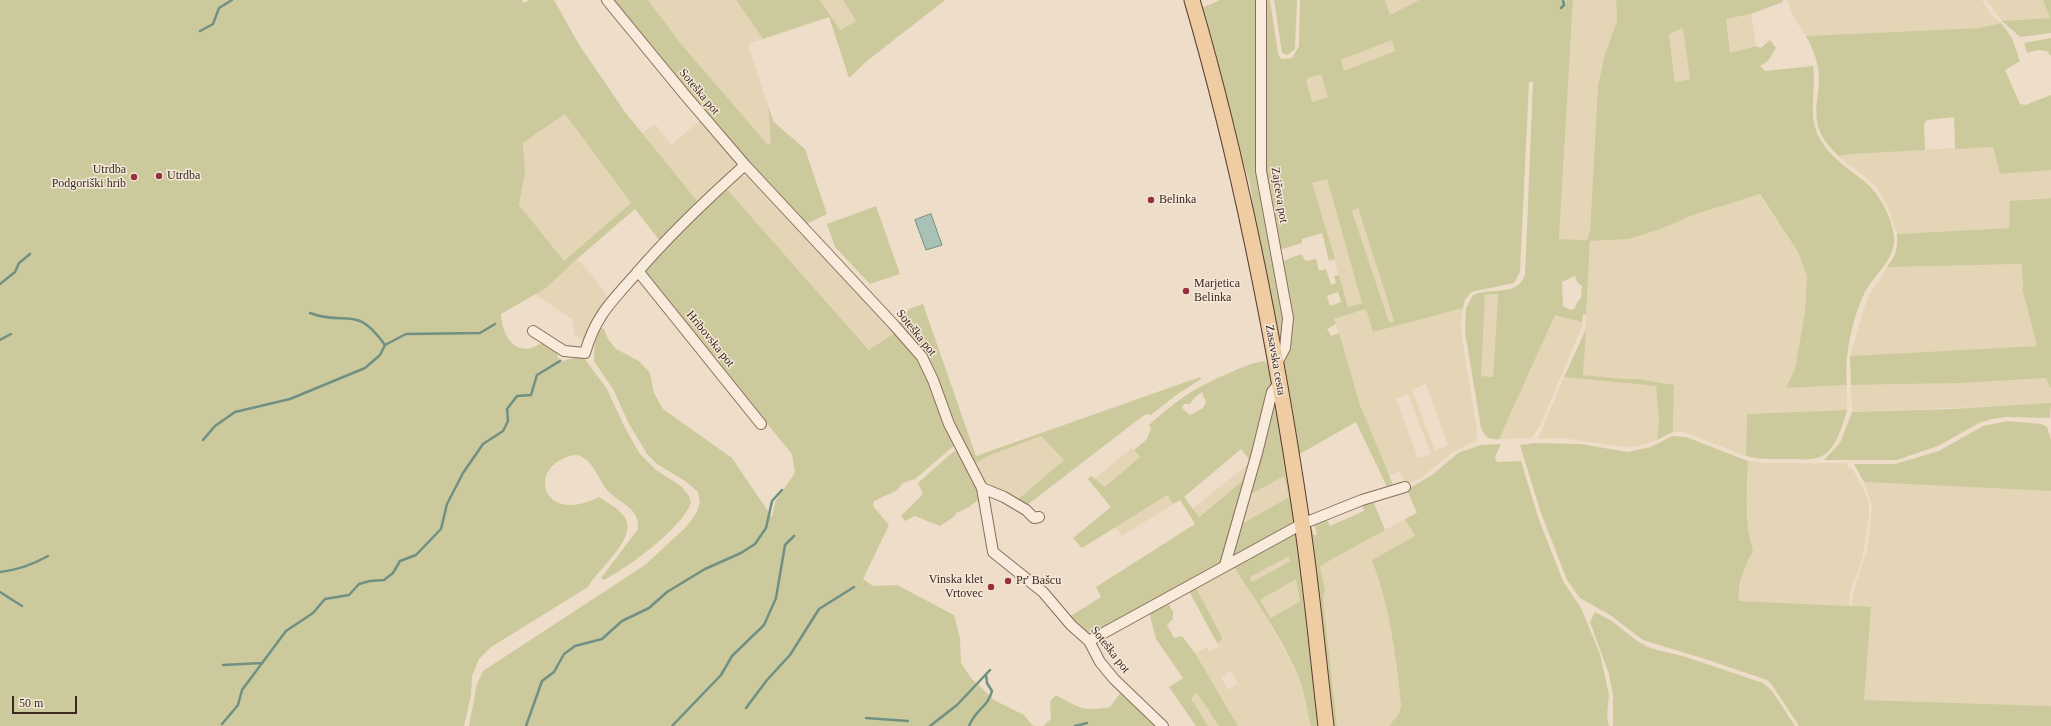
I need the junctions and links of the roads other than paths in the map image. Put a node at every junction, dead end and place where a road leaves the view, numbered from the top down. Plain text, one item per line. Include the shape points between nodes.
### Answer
1 (607, 0) edge
2 (1192, 0) edge
3 (1261, 0) edge
4 (745, 165) junction
5 (638, 271) junction
6 (533, 331) dead end
7 (1276, 366) junction
8 (1279, 383) junction
9 (761, 424) dead end
10 (1405, 487) dead end
11 (982, 488) junction
12 (1039, 517) dead end
13 (1302, 524) junction
14 (1225, 565) junction
15 (1089, 641) junction
16 (1163, 726) edge
17 (1326, 726) edge

1 - 4 street, Soteška pot
2 - 7 main road, Zasavska cesta via 1209,56 1241,189
3 - 7 street, Zajčeva pot via 1261,171 1288,318 1285,348
4 - 5 street via 699,206
4 - 11 street, Soteška pot via 922,357 949,424
5 - 6 street via 599,318 590,333 585,353 564,351
5 - 9 street, Hribovska pot
7 - 8 main road, Zasavska cesta
8 - 13 main road, Zasavska cesta
8 - 14 street via 1272,392
10 - 13 street via 1362,500
11 - 12 street via 1004,497 1026,510 1032,517
11 - 15 street, Soteška pot via 993,552 1043,592 1071,625
13 - 14 street
13 - 17 main road, Zasavska cesta
14 - 15 street
15 - 16 street, Soteška pot via 1100,662

